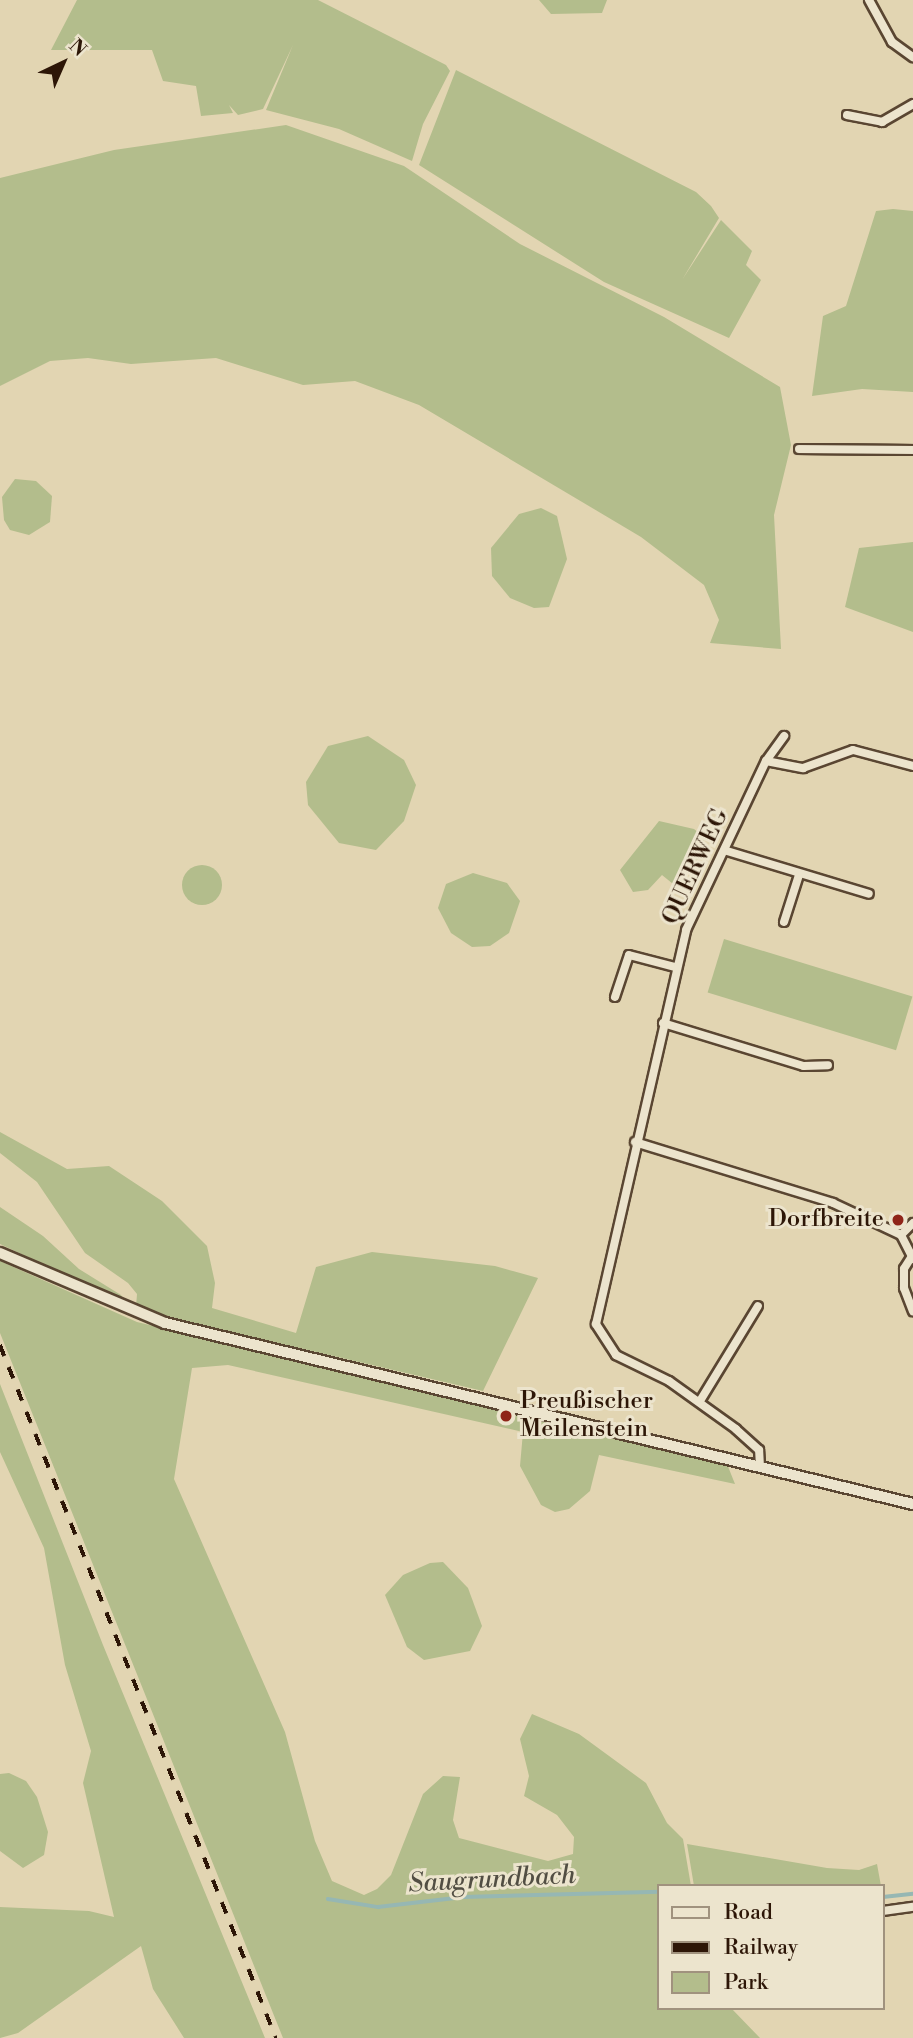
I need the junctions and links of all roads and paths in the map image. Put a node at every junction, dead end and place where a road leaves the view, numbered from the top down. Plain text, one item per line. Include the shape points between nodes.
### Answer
1 (869, 0) edge
2 (913, 57) edge
3 (913, 104) edge
4 (847, 115) dead end
5 (799, 449) dead end
6 (913, 450) edge
7 (784, 736) dead end
8 (766, 761) junction
9 (913, 766) edge
10 (727, 851) junction
11 (799, 875) junction
12 (869, 894) dead end
13 (784, 922) dead end
14 (675, 967) junction
15 (615, 997) dead end
16 (663, 1023) junction
17 (828, 1065) dead end
18 (635, 1142) junction
19 (913, 1223) edge
20 (901, 1235) junction
21 (0, 1253) edge
22 (912, 1257) edge
23 (758, 1307) dead end
24 (913, 1311) edge
25 (700, 1401) junction
26 (760, 1467) junction
27 (913, 1504) edge
28 (913, 1907) edge
29 (885, 1911) edge

1 - 2 street via 892,43
3 - 4 street via 882,122
5 - 6 street
7 - 8 street, QUERWEG
8 - 9 street via 803,768 853,750
8 - 10 street, QUERWEG
10 - 11 street
10 - 14 street, QUERWEG via 686,930
11 - 12 street
11 - 13 street
14 - 15 street via 629,955
14 - 16 street, QUERWEG
16 - 17 street via 804,1066
16 - 18 street
18 - 20 street via 833,1203
18 - 25 street via 596,1324 616,1355
19 - 20 street
20 - 22 street
21 - 26 main road via 153,1319
22 - 24 street via 904,1269 904,1288
23 - 25 street
25 - 26 street via 757,1448
26 - 27 main road
28 - 29 street

